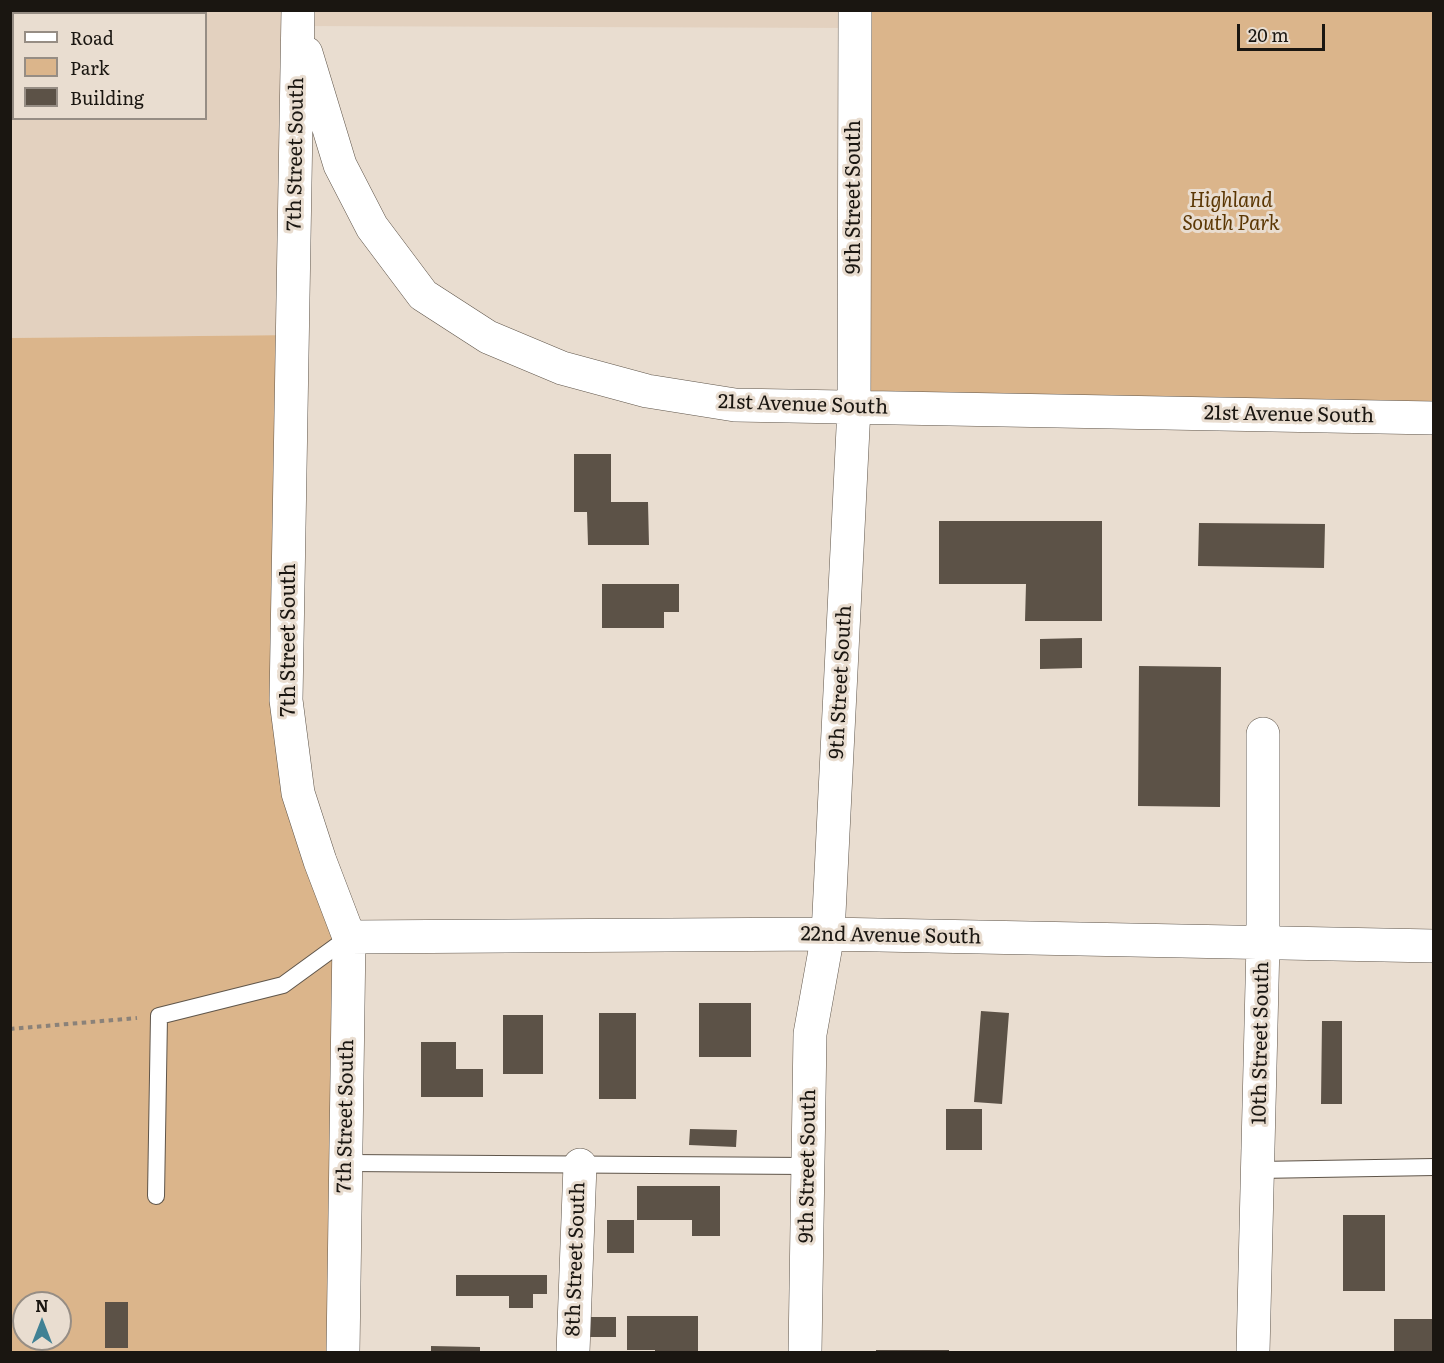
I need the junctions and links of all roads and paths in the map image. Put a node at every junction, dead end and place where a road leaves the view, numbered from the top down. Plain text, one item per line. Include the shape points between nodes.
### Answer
1 (855, 10) edge
2 (298, 18) edge
3 (854, 408) junction
4 (1434, 418) edge
5 (1263, 734) dead end
6 (828, 934) junction
7 (349, 937) junction
8 (1263, 943) junction
9 (1434, 946) edge
10 (159, 1016) junction
11 (10, 1029) edge
12 (345, 1163) junction
13 (580, 1165) junction
14 (808, 1166) junction
15 (1434, 1167) edge
16 (1258, 1170) junction
17 (156, 1196) dead end
18 (343, 1353) edge
19 (573, 1353) edge
20 (806, 1353) edge
21 (1253, 1353) edge

1 - 3 street, 9th Street South
2 - 3 street, 21st Avenue South via 340,165 372,227 423,295 488,337 562,368 647,391 735,405
2 - 7 street, 7th Street South via 286,700 298,793
3 - 4 street, 21st Avenue South
3 - 6 street, 9th Street South
5 - 8 street, 10th Street South
6 - 7 street, 22nd Avenue South
6 - 8 street, 22nd Avenue South
6 - 14 street, 9th Street South via 810,1034
7 - 10 lane via 283,985
7 - 12 street, 7th Street South
8 - 9 street, 22nd Avenue South
8 - 16 street, 10th Street South
10 - 11 path
10 - 17 lane
12 - 13 lane
12 - 18 street, 7th Street South
13 - 14 lane
13 - 19 street, 8th Street South
14 - 20 street, 9th Street South
15 - 16 lane
16 - 21 street, 10th Street South

